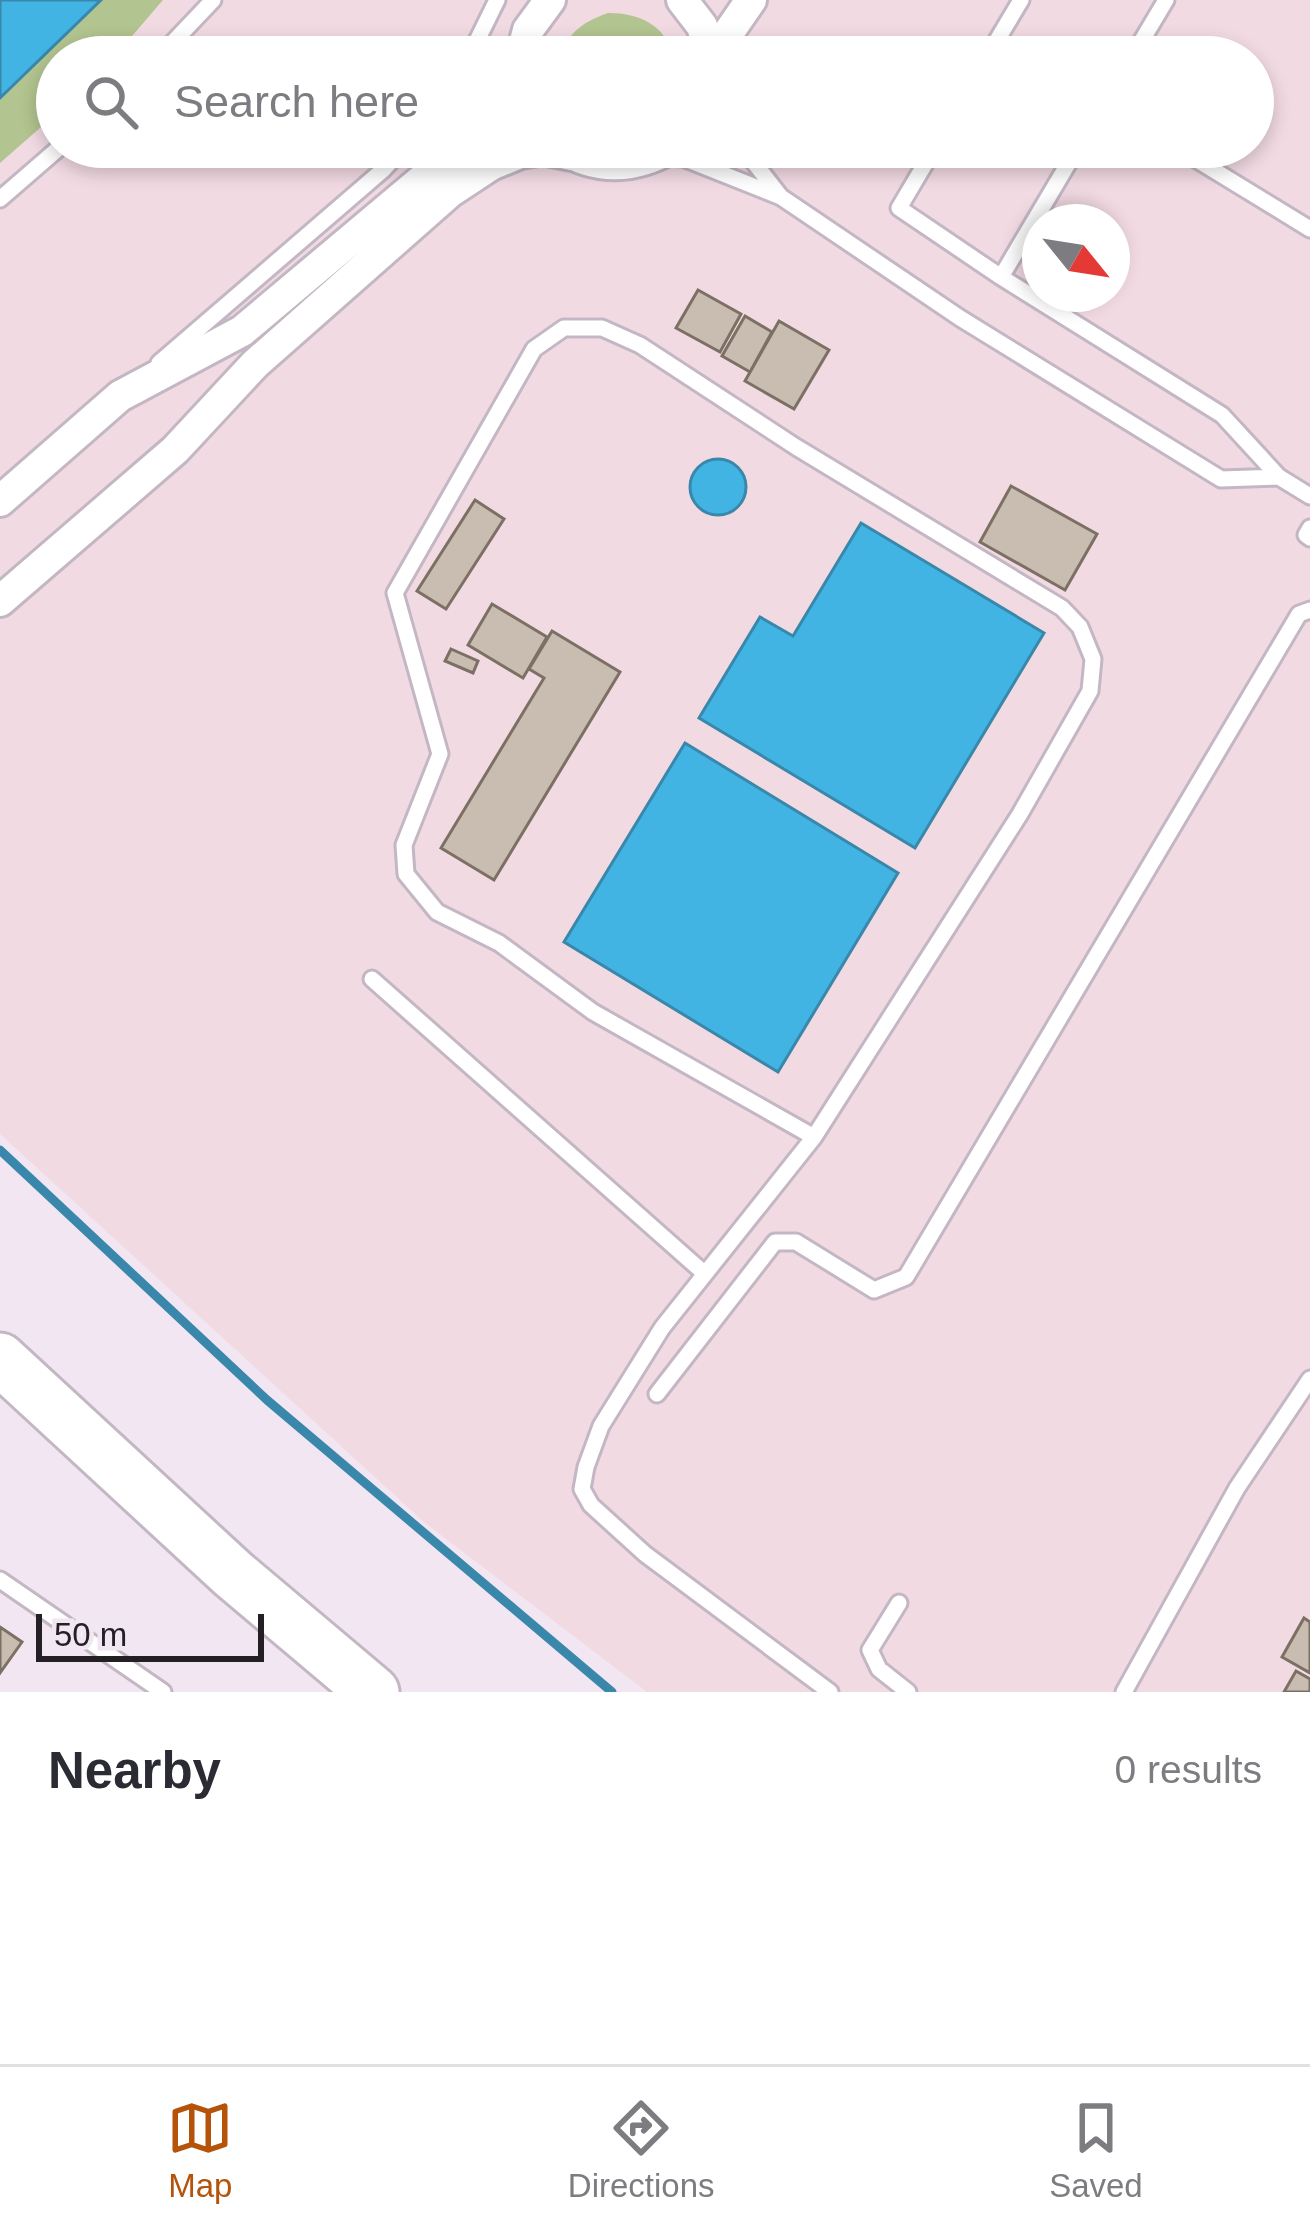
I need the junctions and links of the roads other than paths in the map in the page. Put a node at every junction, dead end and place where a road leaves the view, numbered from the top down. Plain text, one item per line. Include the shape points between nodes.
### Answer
1 (213, 0) edge
2 (497, 0) edge
3 (550, 0) edge
4 (682, 0) edge
5 (751, 0) edge
6 (1021, 0) edge
7 (1166, 0) edge
8 (179, 36) edge
9 (479, 36) edge
10 (526, 36) edge
11 (706, 36) edge
12 (726, 36) edge
13 (1000, 36) edge
14 (1145, 36) edge
15 (36, 168) edge
16 (385, 168) edge
17 (436, 168) edge
18 (486, 168) edge
19 (708, 168) edge
20 (758, 168) edge
21 (923, 168) edge
22 (1066, 168) edge
23 (1210, 168) edge
24 (781, 197) junction
25 (0, 199) edge
26 (1310, 229) edge
27 (1001, 277) junction
28 (120, 396) junction
29 (1280, 477) junction
30 (1310, 496) edge
31 (0, 501) edge
32 (1310, 528) edge
33 (1310, 538) edge
34 (0, 601) edge
35 (1310, 610) edge
36 (372, 979) dead end
37 (814, 1137) junction
38 (704, 1273) junction
39 (7, 1366) edge
40 (1310, 1379) edge
41 (657, 1394) dead end
42 (0, 1580) edge
43 (899, 1603) dead end
44 (163, 1692) edge
45 (373, 1692) edge
46 (830, 1692) edge
47 (908, 1692) edge
48 (1124, 1692) edge

1 - 8 lane
2 - 9 lane
3 - 10 street
4 - 11 street
5 - 12 street
6 - 13 lane
7 - 14 lane
15 - 25 lane
16 - 28 lane
17 - 28 street via 242,331
18 - 34 street via 255,364 175,450
19 - 24 lane
20 - 24 lane
21 - 27 lane via 899,208
22 - 27 lane
23 - 26 lane
24 - 29 lane via 1221,479
27 - 29 lane via 1222,415
28 - 31 street
29 - 30 lane
32 - 33 lane
35 - 41 lane via 1299,614 906,1277 874,1290 796,1242 775,1242
36 - 38 lane
37 - 37 lane via 1020,814 1090,691 1093,659 1062,608 640,345 602,328 564,328 534,349 395,593 440,754 404,845 406,874 437,912
37 - 38 lane
38 - 46 lane via 602,1426 582,1489 645,1554
39 - 45 main road
40 - 48 lane via 1237,1488
42 - 44 lane
43 - 47 lane via 869,1649 879,1669

